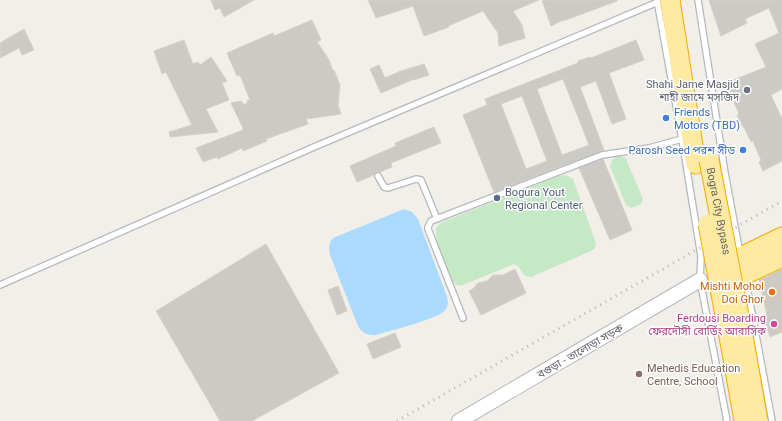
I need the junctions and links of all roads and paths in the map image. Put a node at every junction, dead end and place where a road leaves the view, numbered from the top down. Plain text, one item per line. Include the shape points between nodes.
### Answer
1 (683, 0) edge
2 (698, 0) edge
3 (662, 1) edge
4 (682, 139) junction
5 (378, 176) dead end
6 (437, 219) junction
7 (782, 237) edge
8 (782, 257) edge
9 (741, 266) junction
10 (714, 275) dead end
11 (704, 278) junction
12 (0, 285) edge
13 (463, 318) dead end
14 (459, 421) edge
15 (727, 421) edge
16 (744, 421) edge
17 (758, 421) edge
18 (772, 421) edge

1 - 17 highway, Bogra City Bypass, bridge via 709,160
2 - 9 lane
3 - 4 lane
3 - 12 lane via 314,147
3 - 16 highway, Bogra City Bypass, bridge via 696,164
4 - 6 lane via 649,148 602,155
4 - 11 lane
5 - 6 lane via 384,187 388,188 416,179 421,180
6 - 13 lane via 431,221 428,227
7 - 9 highway
8 - 9 highway
9 - 10 lane
9 - 18 lane
11 - 14 street, বগুড়া - তালোড়া সড়ক
11 - 15 lane

